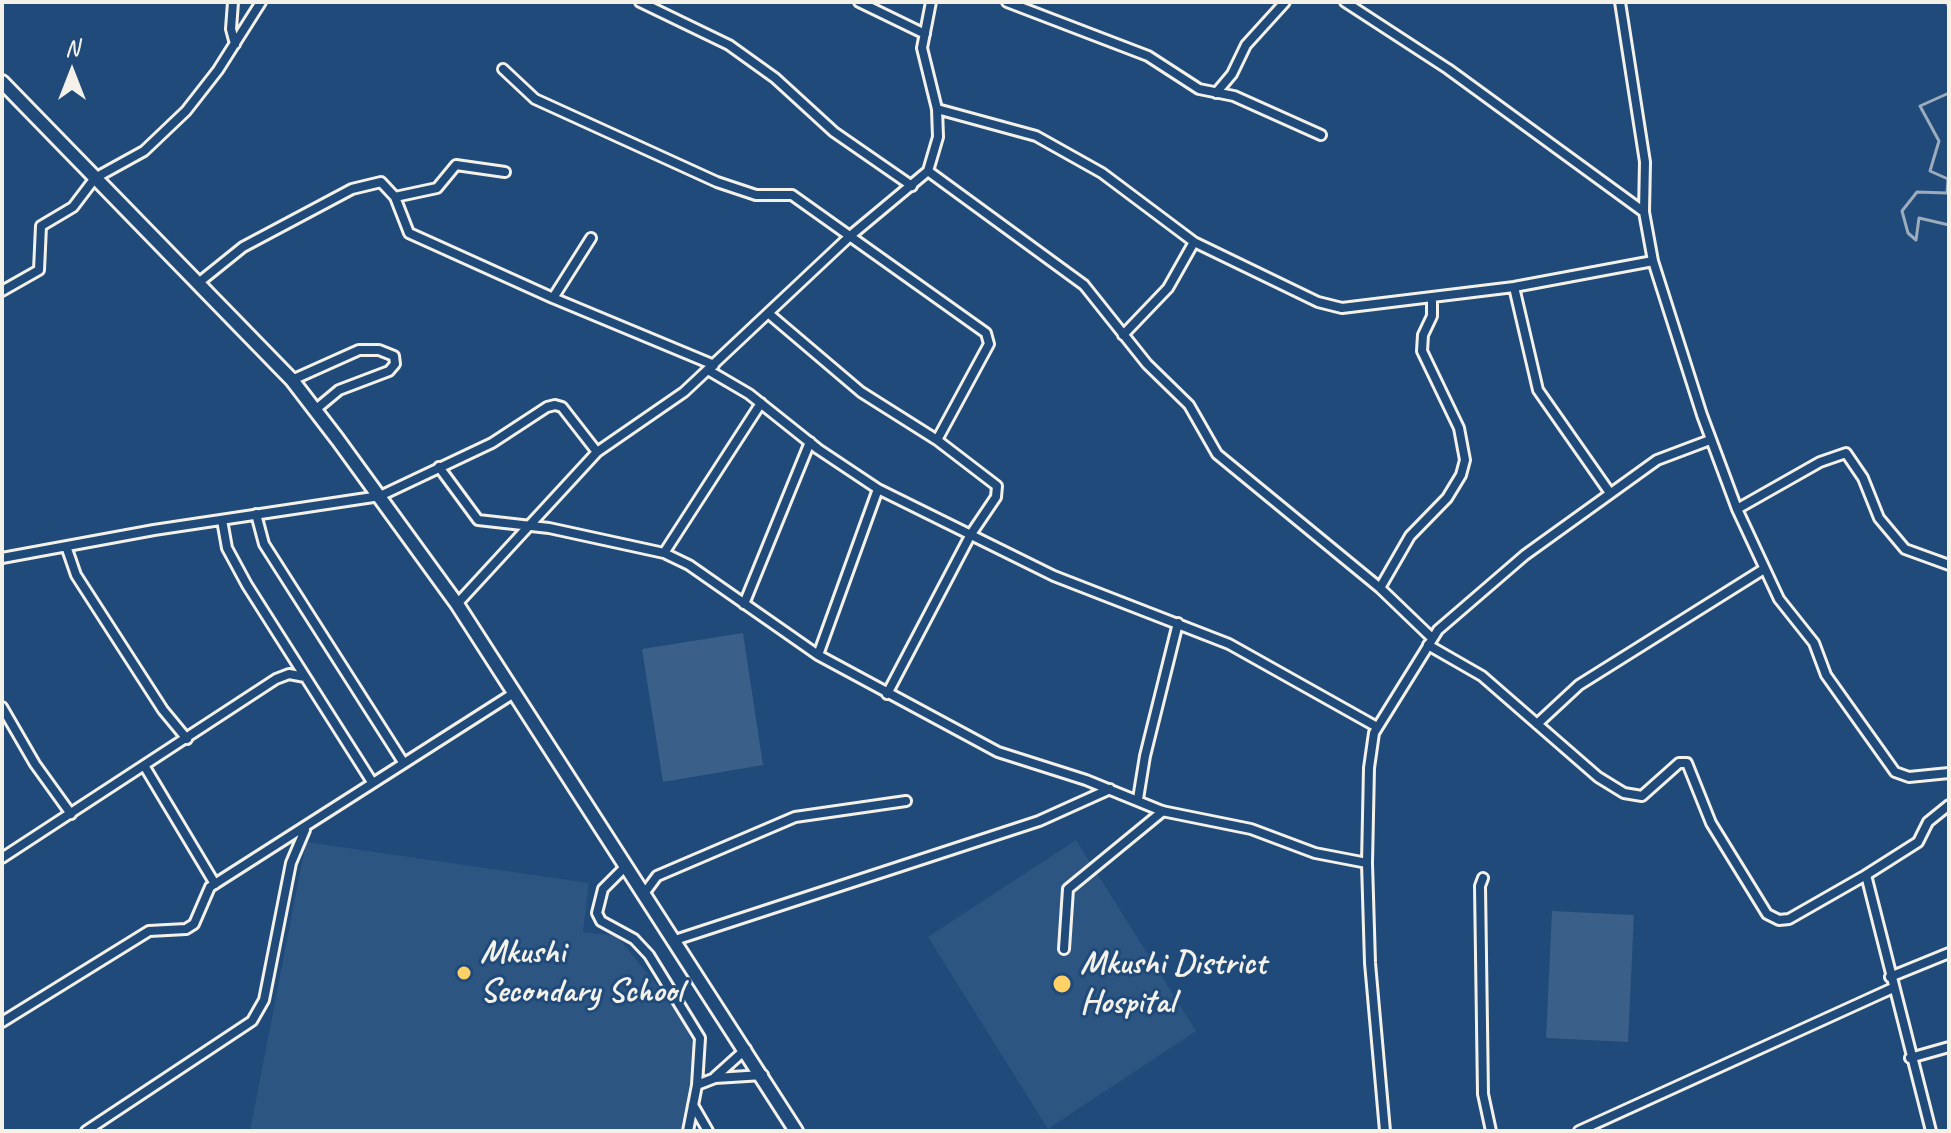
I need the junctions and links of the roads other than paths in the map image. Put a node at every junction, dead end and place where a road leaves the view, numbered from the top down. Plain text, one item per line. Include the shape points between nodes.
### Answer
1 (233, 2) edge
2 (261, 2) edge
3 (640, 2) edge
4 (859, 2) edge
5 (931, 2) edge
6 (1007, 2) edge
7 (1285, 2) edge
8 (1345, 2) edge
9 (1620, 2) edge
10 (925, 34) junction
11 (235, 44) junction
12 (503, 69) dead end
13 (2, 82) edge
14 (1216, 93) junction
15 (937, 109) junction
16 (1321, 135) dead end
17 (928, 171) junction
18 (505, 172) dead end
19 (95, 178) junction
20 (912, 186) junction
21 (395, 197) junction
22 (1644, 212) junction
23 (850, 236) junction
24 (591, 238) dead end
25 (1194, 242) junction
26 (1653, 261) junction
27 (197, 284) junction
28 (1514, 287) junction
29 (2, 291) edge
30 (553, 298) junction
31 (1432, 298) junction
32 (768, 313) junction
33 (1123, 335) junction
34 (711, 367) junction
35 (292, 380) junction
36 (761, 403) junction
37 (315, 410) junction
38 (937, 440) junction
39 (1710, 440) junction
40 (810, 442) junction
41 (597, 452) junction
42 (439, 467) junction
43 (878, 489) junction
44 (1610, 493) junction
45 (380, 496) junction
46 (1737, 509) junction
47 (256, 514) junction
48 (222, 520) junction
49 (530, 527) junction
50 (971, 534) junction
51 (66, 546) junction
52 (664, 553) junction
53 (2, 558) edge
54 (1949, 565) edge
55 (1764, 569) junction
56 (1380, 588) junction
57 (457, 604) junction
58 (744, 604) junction
59 (1178, 623) junction
60 (1430, 642) junction
61 (818, 655) junction
62 (305, 677) junction
63 (514, 693) junction
64 (887, 694) junction
65 (2, 707) edge
66 (1537, 724) junction
67 (1377, 727) junction
68 (187, 739) junction
69 (403, 762) junction
70 (145, 767) junction
71 (1949, 773) edge
72 (372, 782) junction
73 (1110, 789) junction
74 (1138, 799) junction
75 (906, 801) dead end
76 (1949, 805) edge
77 (1163, 811) junction
78 (71, 814) junction
79 (308, 825) junction
80 (2, 858) edge
81 (1367, 863) junction
82 (624, 868) junction
83 (1866, 875) junction
84 (1483, 878) dead end
85 (215, 884) junction
86 (643, 895) junction
87 (672, 941) junction
88 (1064, 949) dead end
89 (1949, 953) edge
90 (1890, 977) junction
91 (1893, 988) junction
92 (2, 1022) edge
93 (1949, 1047) edge
94 (746, 1049) junction
95 (1910, 1058) junction
96 (763, 1075) junction
97 (715, 1078) junction
98 (697, 1085) junction
99 (693, 1104) junction
100 (86, 1131) edge
101 (688, 1131) edge
102 (708, 1131) edge
103 (796, 1131) edge
104 (1385, 1131) edge
105 (1491, 1131) edge
106 (1579, 1131) edge
107 (1931, 1131) edge

1 - 11 street
2 - 11 street
3 - 20 street via 729,45 834,132
4 - 10 street
5 - 10 street
6 - 14 street via 1148,56 1199,89
7 - 14 street via 1246,45
8 - 22 street via 1448,69
9 - 22 street via 1645,162
10 - 15 street via 924,64
11 - 19 street via 204,91 166,132
12 - 23 street via 535,99 747,193 792,195
13 - 19 street
14 - 16 street via 1242,99
15 - 17 street via 938,137
15 - 25 street via 1055,145
17 - 20 street
17 - 33 street via 1068,271
18 - 21 street via 456,165 437,188
19 - 27 street
19 - 29 street via 73,207 41,226 36,273
20 - 23 street
21 - 27 street via 381,182 352,189 243,247
21 - 30 street via 409,233
22 - 26 street
23 - 32 street
23 - 38 street via 989,337
24 - 30 street
25 - 31 street via 1318,302 1342,308
25 - 33 street via 1168,288
26 - 28 street
26 - 39 street
27 - 35 street
28 - 31 street
28 - 44 street via 1538,390
30 - 34 street
31 - 56 street via 1422,351 1459,428 1465,460 1447,498 1410,536
32 - 34 street
32 - 38 street via 861,392
33 - 56 street via 1189,405 1217,454
34 - 36 street
34 - 41 street
35 - 37 street
35 - 37 street via 359,350 394,356 389,371 339,390
36 - 40 street
36 - 52 street
37 - 45 street
38 - 50 street via 997,486 996,497
39 - 44 street via 1657,460
39 - 46 street
40 - 43 street
40 - 58 street
41 - 42 street via 555,405
41 - 49 street
42 - 45 street
42 - 49 street via 478,520
43 - 50 street
43 - 61 street
44 - 60 street via 1525,555
45 - 47 street
45 - 57 street
46 - 54 street via 1827,458 1846,453 1879,518 1905,549
46 - 55 street
47 - 48 street
47 - 69 street via 264,544
48 - 51 street
48 - 62 street via 234,561
49 - 52 street
49 - 57 street
50 - 59 street via 1054,576
50 - 64 street
51 - 53 street
51 - 68 street via 76,575
52 - 58 street
55 - 66 street via 1567,694
55 - 71 street via 1779,599 1817,648 1826,675 1895,772 1909,777
56 - 60 street
57 - 63 street
58 - 61 street
59 - 67 street via 1229,644
59 - 74 street
60 - 66 street via 1482,676
60 - 67 street
61 - 64 street
62 - 68 street via 289,674 276,679
62 - 72 street
63 - 69 street
63 - 82 street
64 - 73 street via 998,752
65 - 78 street
66 - 83 street via 1598,777 1632,796 1642,796 1679,763 1687,763 1711,823 1767,914 1779,920
67 - 81 street via 1369,768
68 - 70 street
69 - 72 street
70 - 78 street
70 - 85 street
72 - 79 street
73 - 74 street
73 - 87 street via 1039,821
74 - 77 street
75 - 86 street via 795,817 657,876
76 - 83 street via 1931,819 1918,842
77 - 81 street via 1251,829 1315,853
77 - 88 street via 1068,889
78 - 80 street
79 - 85 street
79 - 100 street via 291,863 264,1000 252,1021
81 - 104 street
82 - 86 street
82 - 98 street via 603,889 597,913 649,955 700,1038
83 - 90 street
84 - 105 street via 1483,1094
85 - 92 street via 204,895 194,924 149,931
86 - 87 street
87 - 94 street
89 - 90 street
90 - 91 street
91 - 95 street
91 - 106 street
93 - 95 street
94 - 96 street
94 - 97 street
95 - 107 street
96 - 97 street
96 - 103 street
97 - 98 street
98 - 99 street
99 - 101 street
99 - 102 street

